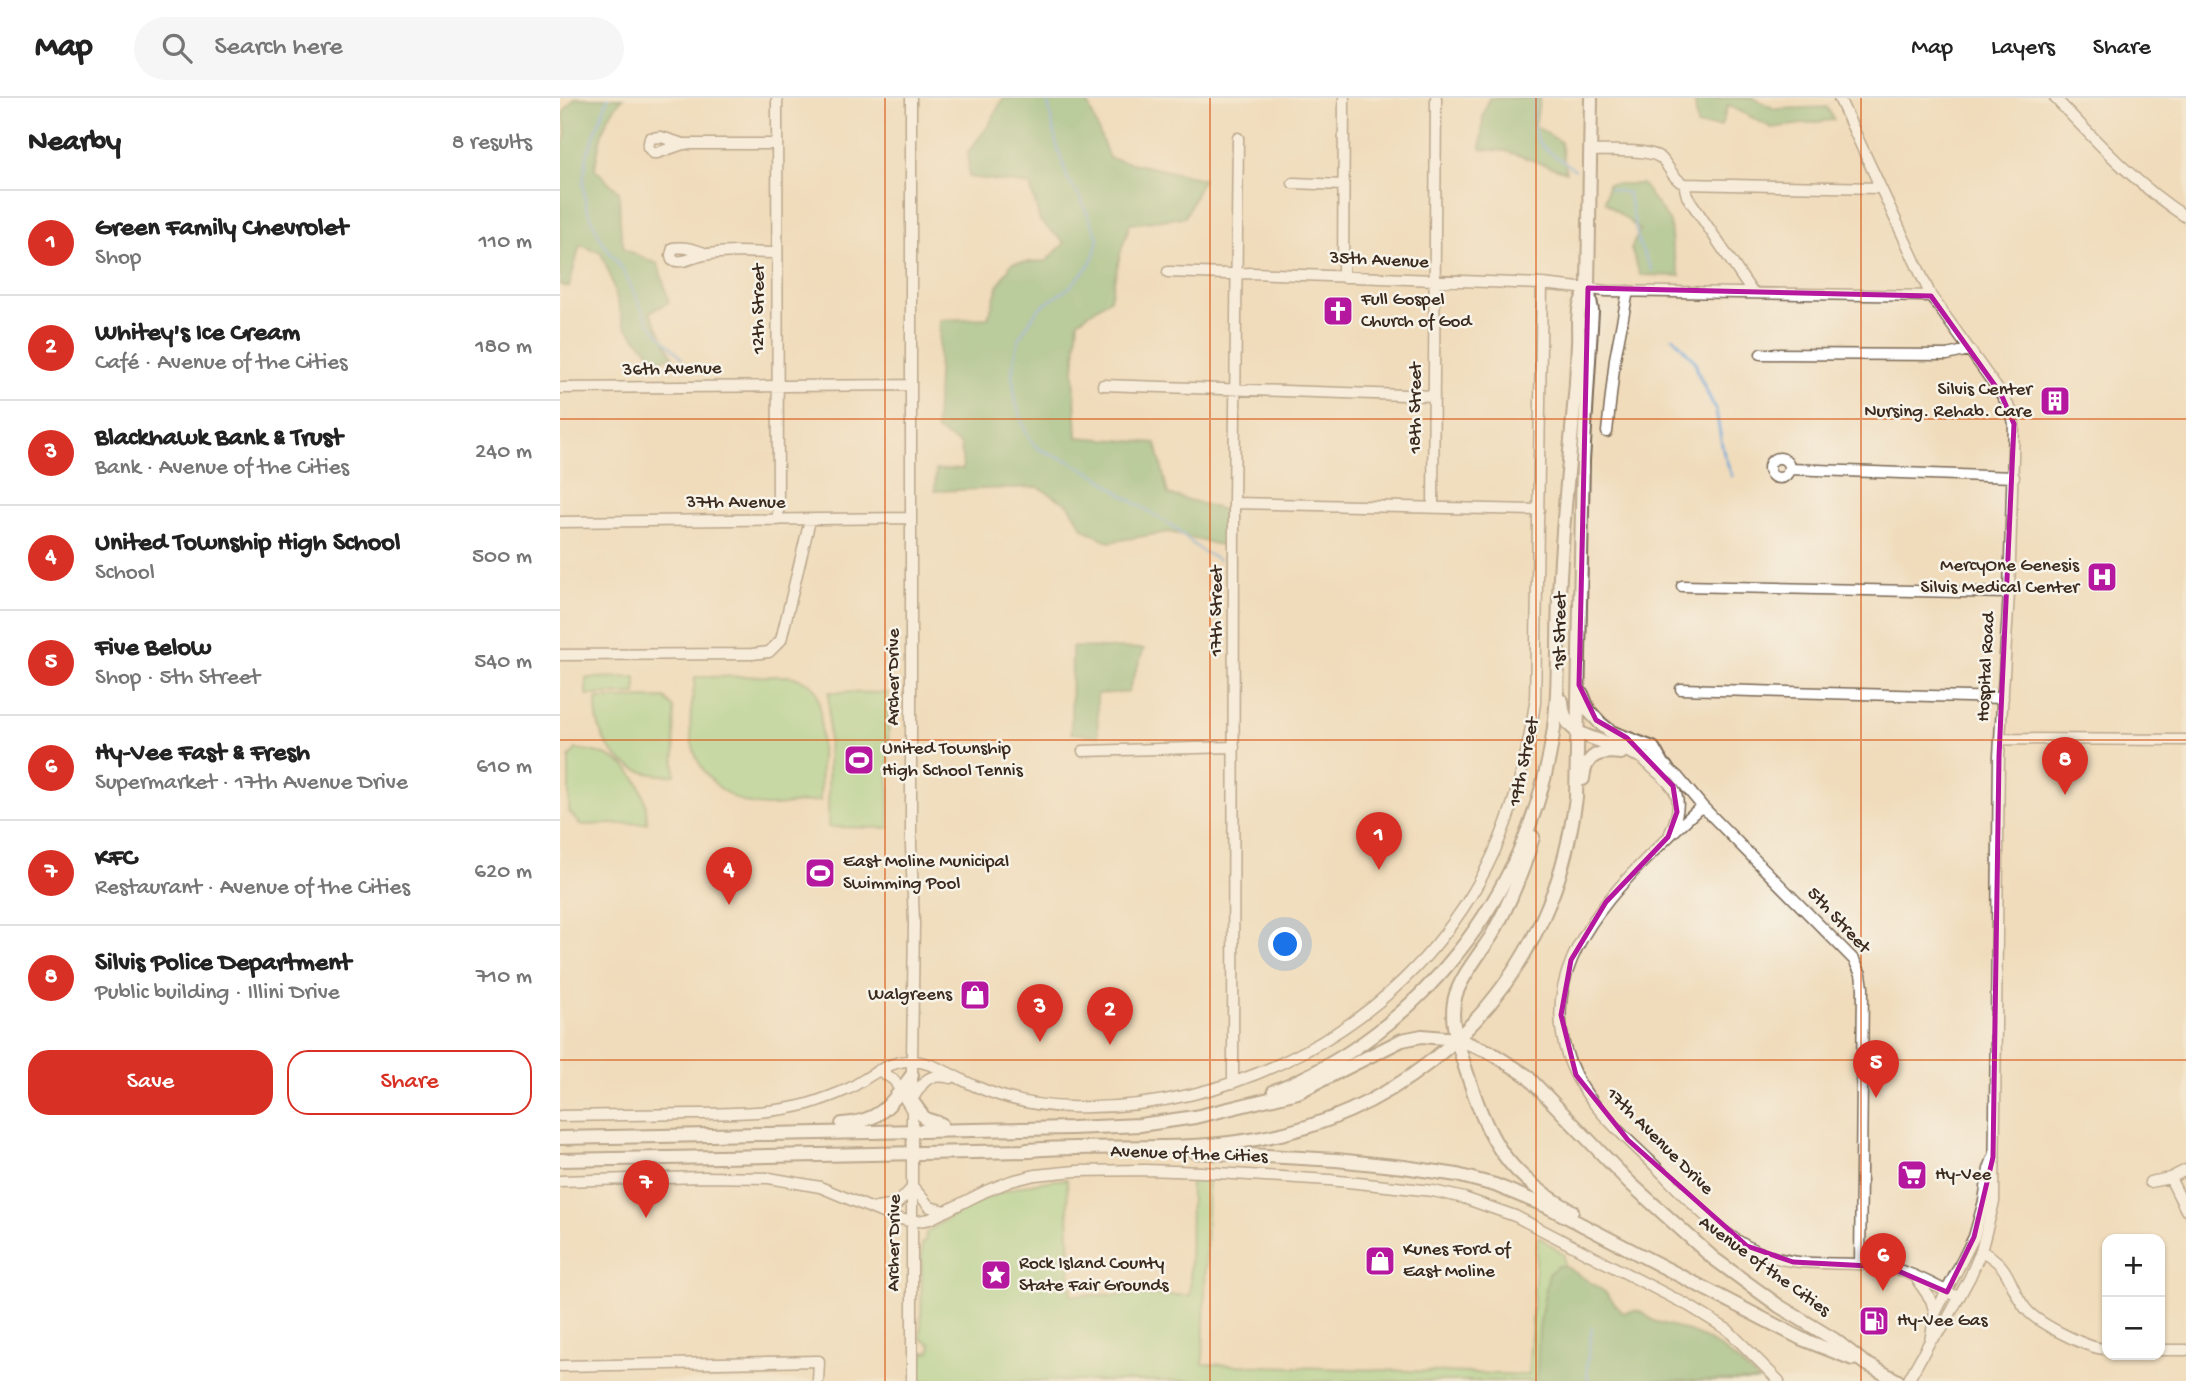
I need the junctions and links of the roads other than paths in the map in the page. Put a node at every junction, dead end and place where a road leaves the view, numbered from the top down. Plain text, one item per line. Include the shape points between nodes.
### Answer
1 (777, 98) edge
2 (911, 98) edge
3 (1344, 98) edge
4 (1436, 98) edge
5 (1591, 98) edge
6 (1839, 98) edge
7 (2055, 98) edge
8 (1238, 138) dead end
9 (683, 144) dead end
10 (777, 144) junction
11 (1590, 151) junction
12 (1293, 183) dead end
13 (1684, 184) junction
14 (1343, 185) junction
15 (1879, 188) junction
16 (2186, 218) edge
17 (776, 253) junction
18 (707, 254) dead end
19 (1168, 272) dead end
20 (1237, 274) junction
21 (1343, 277) junction
22 (1434, 281) junction
23 (1542, 284) junction
24 (1588, 288) junction
25 (1628, 291) junction
26 (1752, 292) junction
27 (1931, 296) junction
28 (1969, 350) junction
29 (1761, 354) dead end
30 (911, 385) junction
31 (1103, 385) dead end
32 (776, 386) junction
33 (560, 388) edge
34 (1235, 389) junction
35 (1434, 396) junction
36 (1607, 432) dead end
37 (1788, 469) dead end
38 (2014, 477) junction
39 (1234, 503) junction
40 (1433, 507) junction
41 (1539, 510) junction
42 (911, 518) junction
43 (778, 520) junction
44 (810, 520) junction
45 (560, 522) edge
46 (1560, 578) junction
47 (1682, 586) dead end
48 (2009, 593) junction
49 (560, 655) edge
50 (1579, 685) junction
51 (1681, 689) dead end
52 (2003, 698) junction
53 (1578, 732) junction
54 (2001, 739) junction
55 (2186, 740) edge
56 (1234, 747) junction
57 (1083, 751) dead end
58 (1549, 754) junction
59 (1638, 755) junction
60 (1664, 766) junction
61 (1543, 781) junction
62 (1702, 806) junction
63 (1668, 837) junction
64 (1538, 928) junction
65 (1457, 1039) junction
66 (912, 1060) junction
67 (879, 1070) junction
68 (912, 1075) junction
69 (962, 1080) junction
70 (1233, 1083) junction
71 (900, 1092) junction
72 (912, 1106) junction
73 (1235, 1106) junction
74 (560, 1116) edge
75 (1099, 1127) junction
76 (912, 1130) junction
77 (698, 1135) junction
78 (560, 1138) edge
79 (1027, 1150) junction
80 (895, 1153) junction
81 (913, 1153) junction
82 (755, 1156) dead end
83 (1993, 1157) junction
84 (560, 1160) edge
85 (2186, 1170) edge
86 (2170, 1178) junction
87 (560, 1181) edge
88 (2150, 1182) dead end
89 (913, 1187) junction
90 (873, 1208) junction
91 (2186, 1210) edge
92 (945, 1211) junction
93 (913, 1222) junction
94 (1981, 1251) junction
95 (1657, 1264) junction
96 (1860, 1264) junction
97 (1916, 1278) junction
98 (1947, 1292) junction
99 (1958, 1297) junction
100 (1935, 1314) junction
101 (1930, 1341) junction
102 (2102, 1348) edge
103 (2165, 1350) edge
104 (2186, 1350) edge
105 (1863, 1362) junction
106 (560, 1366) edge
107 (818, 1381) edge
108 (912, 1381) edge
109 (1779, 1381) edge
110 (1898, 1381) edge
111 (1908, 1381) edge

1 - 10 street, 12th Street
2 - 30 street, Archer Drive
3 - 14 street
4 - 22 street, 18th Street
5 - 11 main road
6 - 15 street, Hospital Road
7 - 16 street via 2122,167
8 - 20 street, 17th Street
9 - 10 street
10 - 17 street, 12th Street
11 - 13 street via 1658,156
11 - 24 main road
12 - 14 street
13 - 15 street
13 - 26 street via 1687,197
14 - 21 street
15 - 27 street, Hospital Road
17 - 18 street
17 - 32 street, 12th Street
19 - 20 street, 35th Avenue
20 - 21 street, 35th Avenue
20 - 34 street, 17th Street
21 - 22 street, 35th Avenue
22 - 23 street, 35th Avenue
22 - 35 street, 18th Street
23 - 24 street, 35th Avenue
23 - 41 street, 19th Street
24 - 25 street, 35th Avenue
24 - 46 main road, 19th Street via 1580,304
24 - 50 main road, 1st Street via 1592,311 1583,461
25 - 26 street, 35th Avenue
25 - 36 street
26 - 27 street, 35th Avenue
27 - 28 street, Hospital Road
28 - 29 street via 1947,355
28 - 38 street, Hospital Road via 2011,410
30 - 32 street, 36th Avenue
30 - 42 street, Archer Drive
31 - 34 street
32 - 33 street, 36th Avenue
32 - 43 street, 12th Street
34 - 35 street
34 - 39 street, 17th Street
35 - 40 street, 18th Street
37 - 38 street
38 - 48 street, Hospital Road
39 - 40 street
39 - 56 street, 17th Street
40 - 41 street
41 - 70 street, 19th Street via 1535,703 1528,750 1508,819 1480,881 1454,923 1416,968 1365,1014 1309,1051
42 - 44 street, 37th Avenue
42 - 66 street, Archer Drive
43 - 44 street, 37th Avenue
43 - 45 street, 37th Avenue
44 - 49 street via 784,631 775,649 752,654
46 - 53 main road via 1563,711
46 - 58 main road, 19th Street via 1557,700
47 - 48 street
48 - 52 street, Hospital Road
50 - 53 main road, 1st Street
50 - 60 main road via 1584,701 1601,724 1653,748
51 - 52 street
52 - 54 street, Hospital Road
53 - 58 main road via 1561,737
53 - 59 main road
53 - 60 main road via 1589,731 1639,747
53 - 64 main road, 1st Street via 1577,798 1567,852
54 - 55 street
54 - 83 street, Hospital Road
56 - 57 street
56 - 70 street, 17th Street
58 - 61 main road, 19th Street
59 - 60 main road
59 - 63 street via 1673,786 1677,812
59 - 64 main road via 1600,753 1586,763 1567,869 1550,912
60 - 62 street
61 - 65 main road, Avenue of the Cities via 1516,887 1457,993 1453,1010
61 - 73 main road, 19th Street via 1527,833 1496,898 1429,986 1379,1031 1335,1062
62 - 63 street, 17th Avenue Drive
62 - 96 street, 5th Street via 1854,960 1861,974
63 - 96 street, 17th Avenue Drive via 1606,902 1571,960 1560,1014 1576,1076 1628,1140 1696,1206 1747,1246 1793,1262
64 - 65 main road, 1st Street via 1495,997
65 - 73 main road, Avenue of the Cities via 1422,1036 1402,1040 1298,1092
65 - 79 main road via 1416,1073 1357,1108 1279,1135 1198,1146
65 - 95 main road, Avenue of the Cities via 1481,1116 1515,1169 1551,1199
65 - 105 main road, Avenue of the Cities via 1490,1052 1526,1075 1682,1231 1757,1291
66 - 67 street
66 - 68 street, Archer Drive
66 - 69 street
67 - 71 street via 894,1080
67 - 74 street via 849,1088 782,1110
68 - 71 main road
68 - 72 street, Archer Drive
69 - 70 street via 1009,1099 1071,1107 1125,1105
69 - 72 street via 927,1079
71 - 72 street
71 - 77 main road via 881,1113 861,1122 771,1125
72 - 75 main road via 937,1124 1031,1122
72 - 76 street, Archer Drive
73 - 75 main road, Avenue of the Cities via 1153,1124
75 - 76 main road, Avenue of the Cities
76 - 77 main road, Avenue of the Cities
76 - 81 street, Archer Drive
77 - 78 main road, Avenue of the Cities
79 - 81 main road, Avenue of the Cities
79 - 95 main road, Avenue of the Cities via 1202,1153 1432,1170 1496,1185 1533,1200
80 - 81 main road, Avenue of the Cities
80 - 82 main road, Avenue of the Cities
80 - 84 main road, Avenue of the Cities
81 - 89 street, Archer Drive
83 - 94 street, Hospital Road via 1994,1202
83 - 98 street, Hospital Road via 1973,1237
85 - 86 street
86 - 88 street
86 - 91 street
87 - 90 street via 769,1178 820,1187
89 - 90 street via 896,1205
89 - 92 street via 930,1208
89 - 93 street, Archer Drive
90 - 93 street
92 - 93 street, Avenue of the Cities
92 - 109 street, Avenue of the Cities via 1011,1181 1076,1171 1202,1172 1450,1194 1516,1216 1713,1319
93 - 108 street, Archer Drive
94 - 99 street, Hospital Road
94 - 102 street via 2005,1268 2029,1313 2074,1340
95 - 105 main road, Avenue of the Cities via 1802,1339
96 - 97 street, 17th Avenue Drive via 1889,1267
97 - 98 street, 17th Avenue Drive
97 - 100 street
98 - 99 street, 17th Avenue Drive
98 - 100 street, Hospital Road
99 - 101 street, Hospital Road via 1942,1329
100 - 101 street, Hospital Road
101 - 111 street, Hospital Road
103 - 104 street
105 - 110 main road, Avenue of the Cities
106 - 107 street via 819,1361

